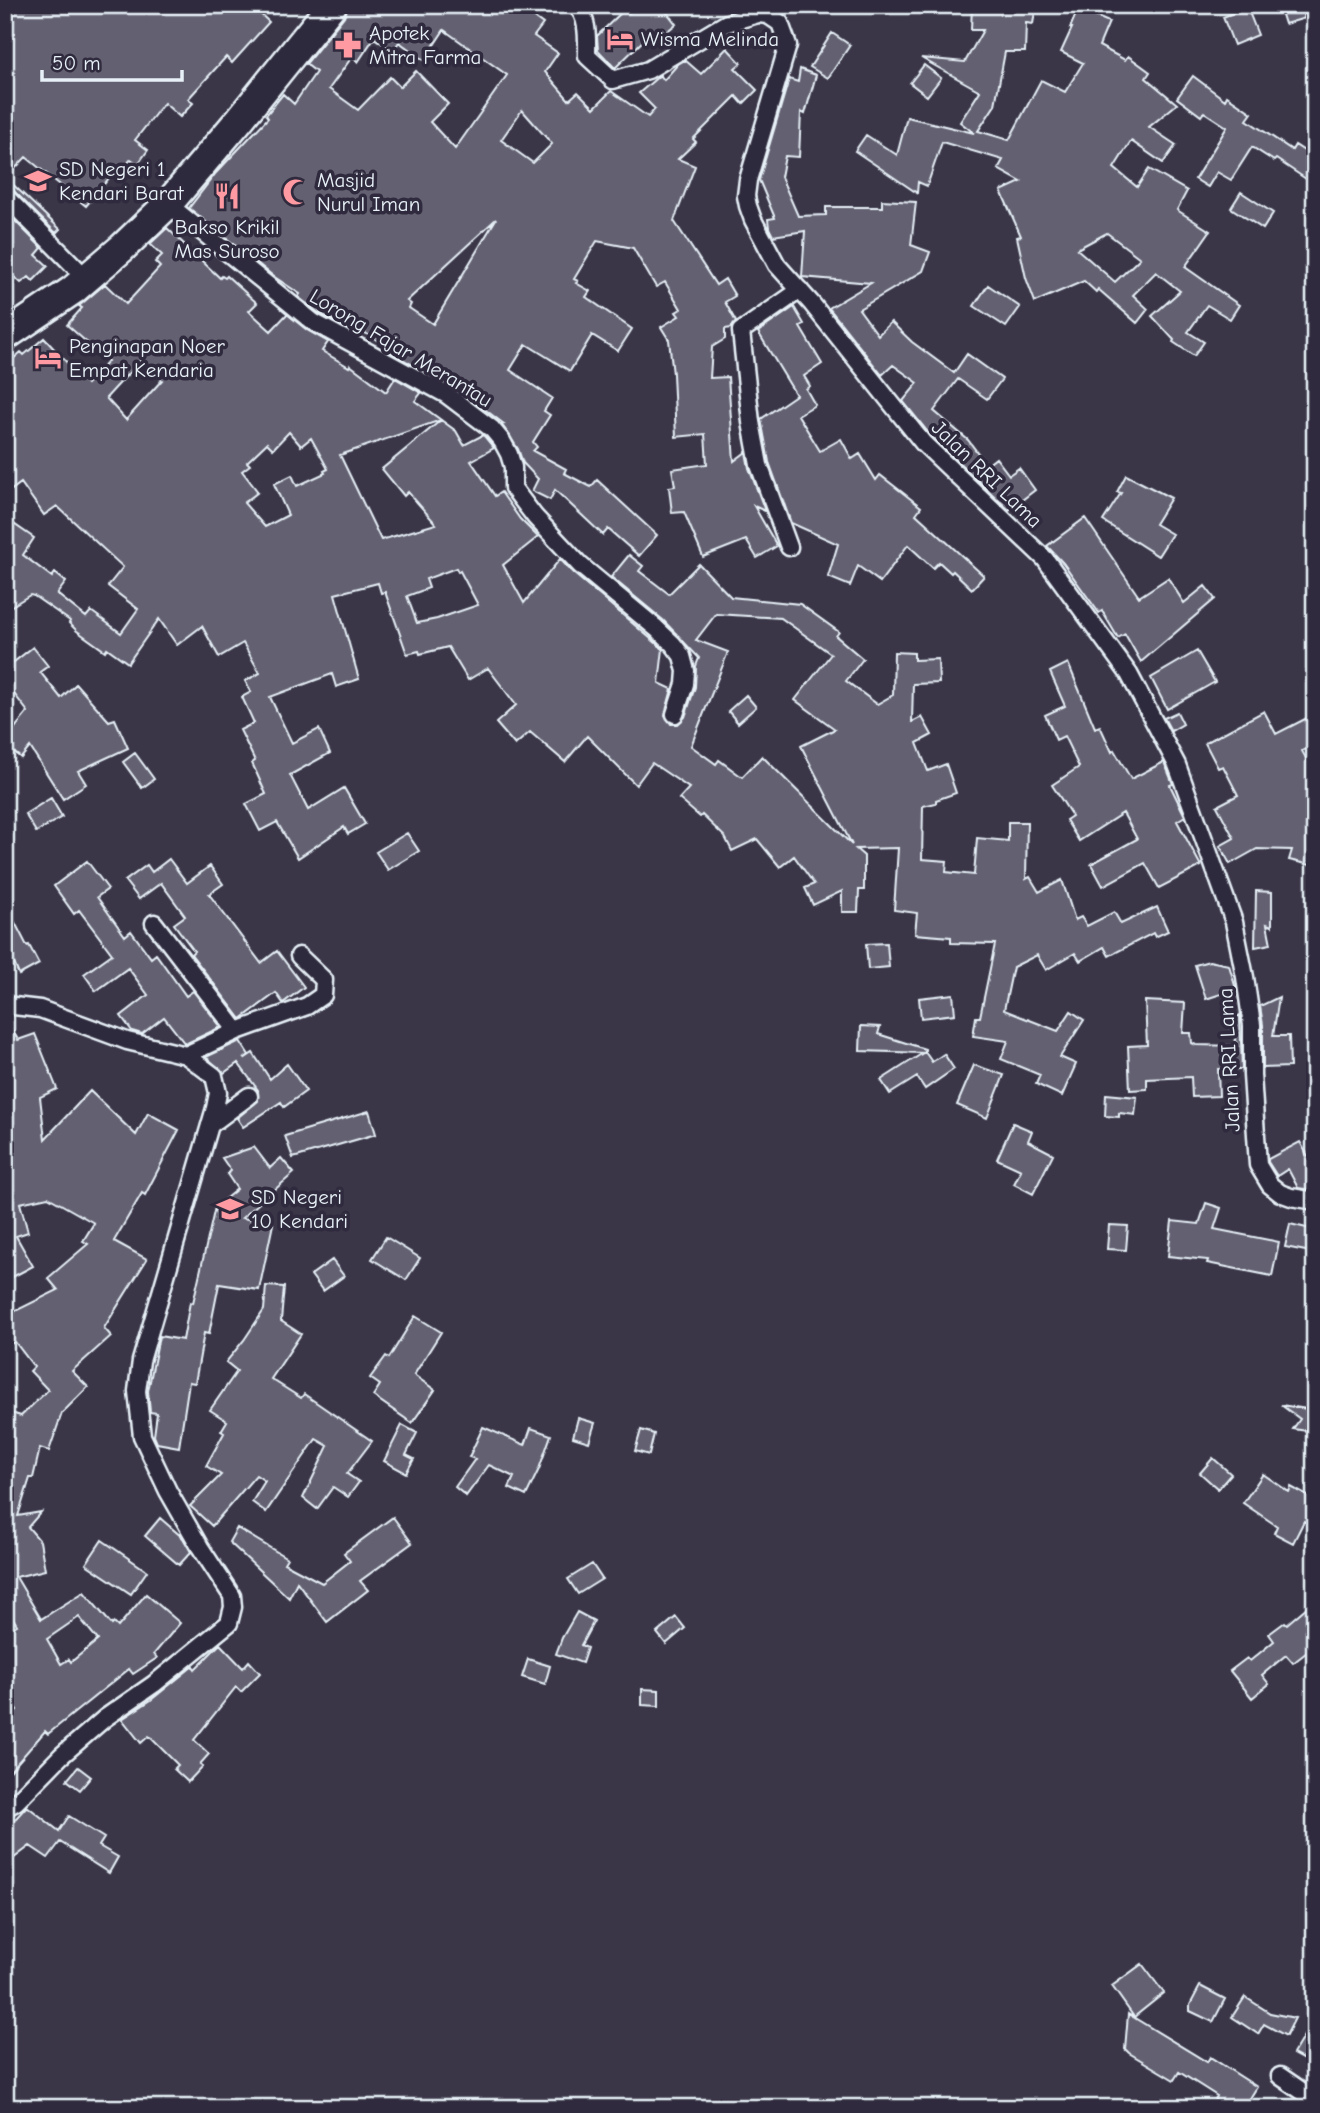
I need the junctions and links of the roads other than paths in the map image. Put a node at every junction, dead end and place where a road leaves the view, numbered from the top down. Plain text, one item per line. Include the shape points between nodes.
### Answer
1 (575, 5) edge
2 (322, 9) edge
3 (5, 196) edge
4 (169, 204) junction
5 (86, 279) junction
6 (800, 290) junction
7 (5, 336) edge
8 (789, 547) dead end
9 (675, 714) dead end
10 (154, 923) dead end
11 (299, 956) dead end
12 (5, 1005) edge
13 (237, 1031) junction
14 (186, 1055) junction
15 (249, 1096) dead end
16 (210, 1125) junction
17 (1315, 1201) edge
18 (5, 1808) edge
19 (1280, 2076) dead end
20 (1315, 2100) edge

1 - 6 street, Jalan RRI Lama via 587,33 587,56 612,80 648,69 727,23 758,14 780,23 788,46 746,196 766,246
2 - 4 highway
3 - 5 street
4 - 5 highway
4 - 9 street, Lorong Fajar Merantau via 313,322 447,395 492,429 509,454 513,488 535,517 580,565 656,628 682,656 685,684
5 - 7 highway
6 - 8 street via 741,331 759,465
6 - 17 street, Jalan RRI Lama via 916,435 1045,559 1140,692 1177,765 1234,922 1252,1025 1258,1165 1280,1192
10 - 13 street
11 - 13 street via 324,979 323,995 307,1006
12 - 14 street via 40,1009 108,1035
13 - 14 street
14 - 16 street via 214,1076 217,1086
15 - 16 street
16 - 18 street via 141,1360 137,1391 142,1436 168,1491 232,1596 229,1623 104,1718
19 - 20 street

